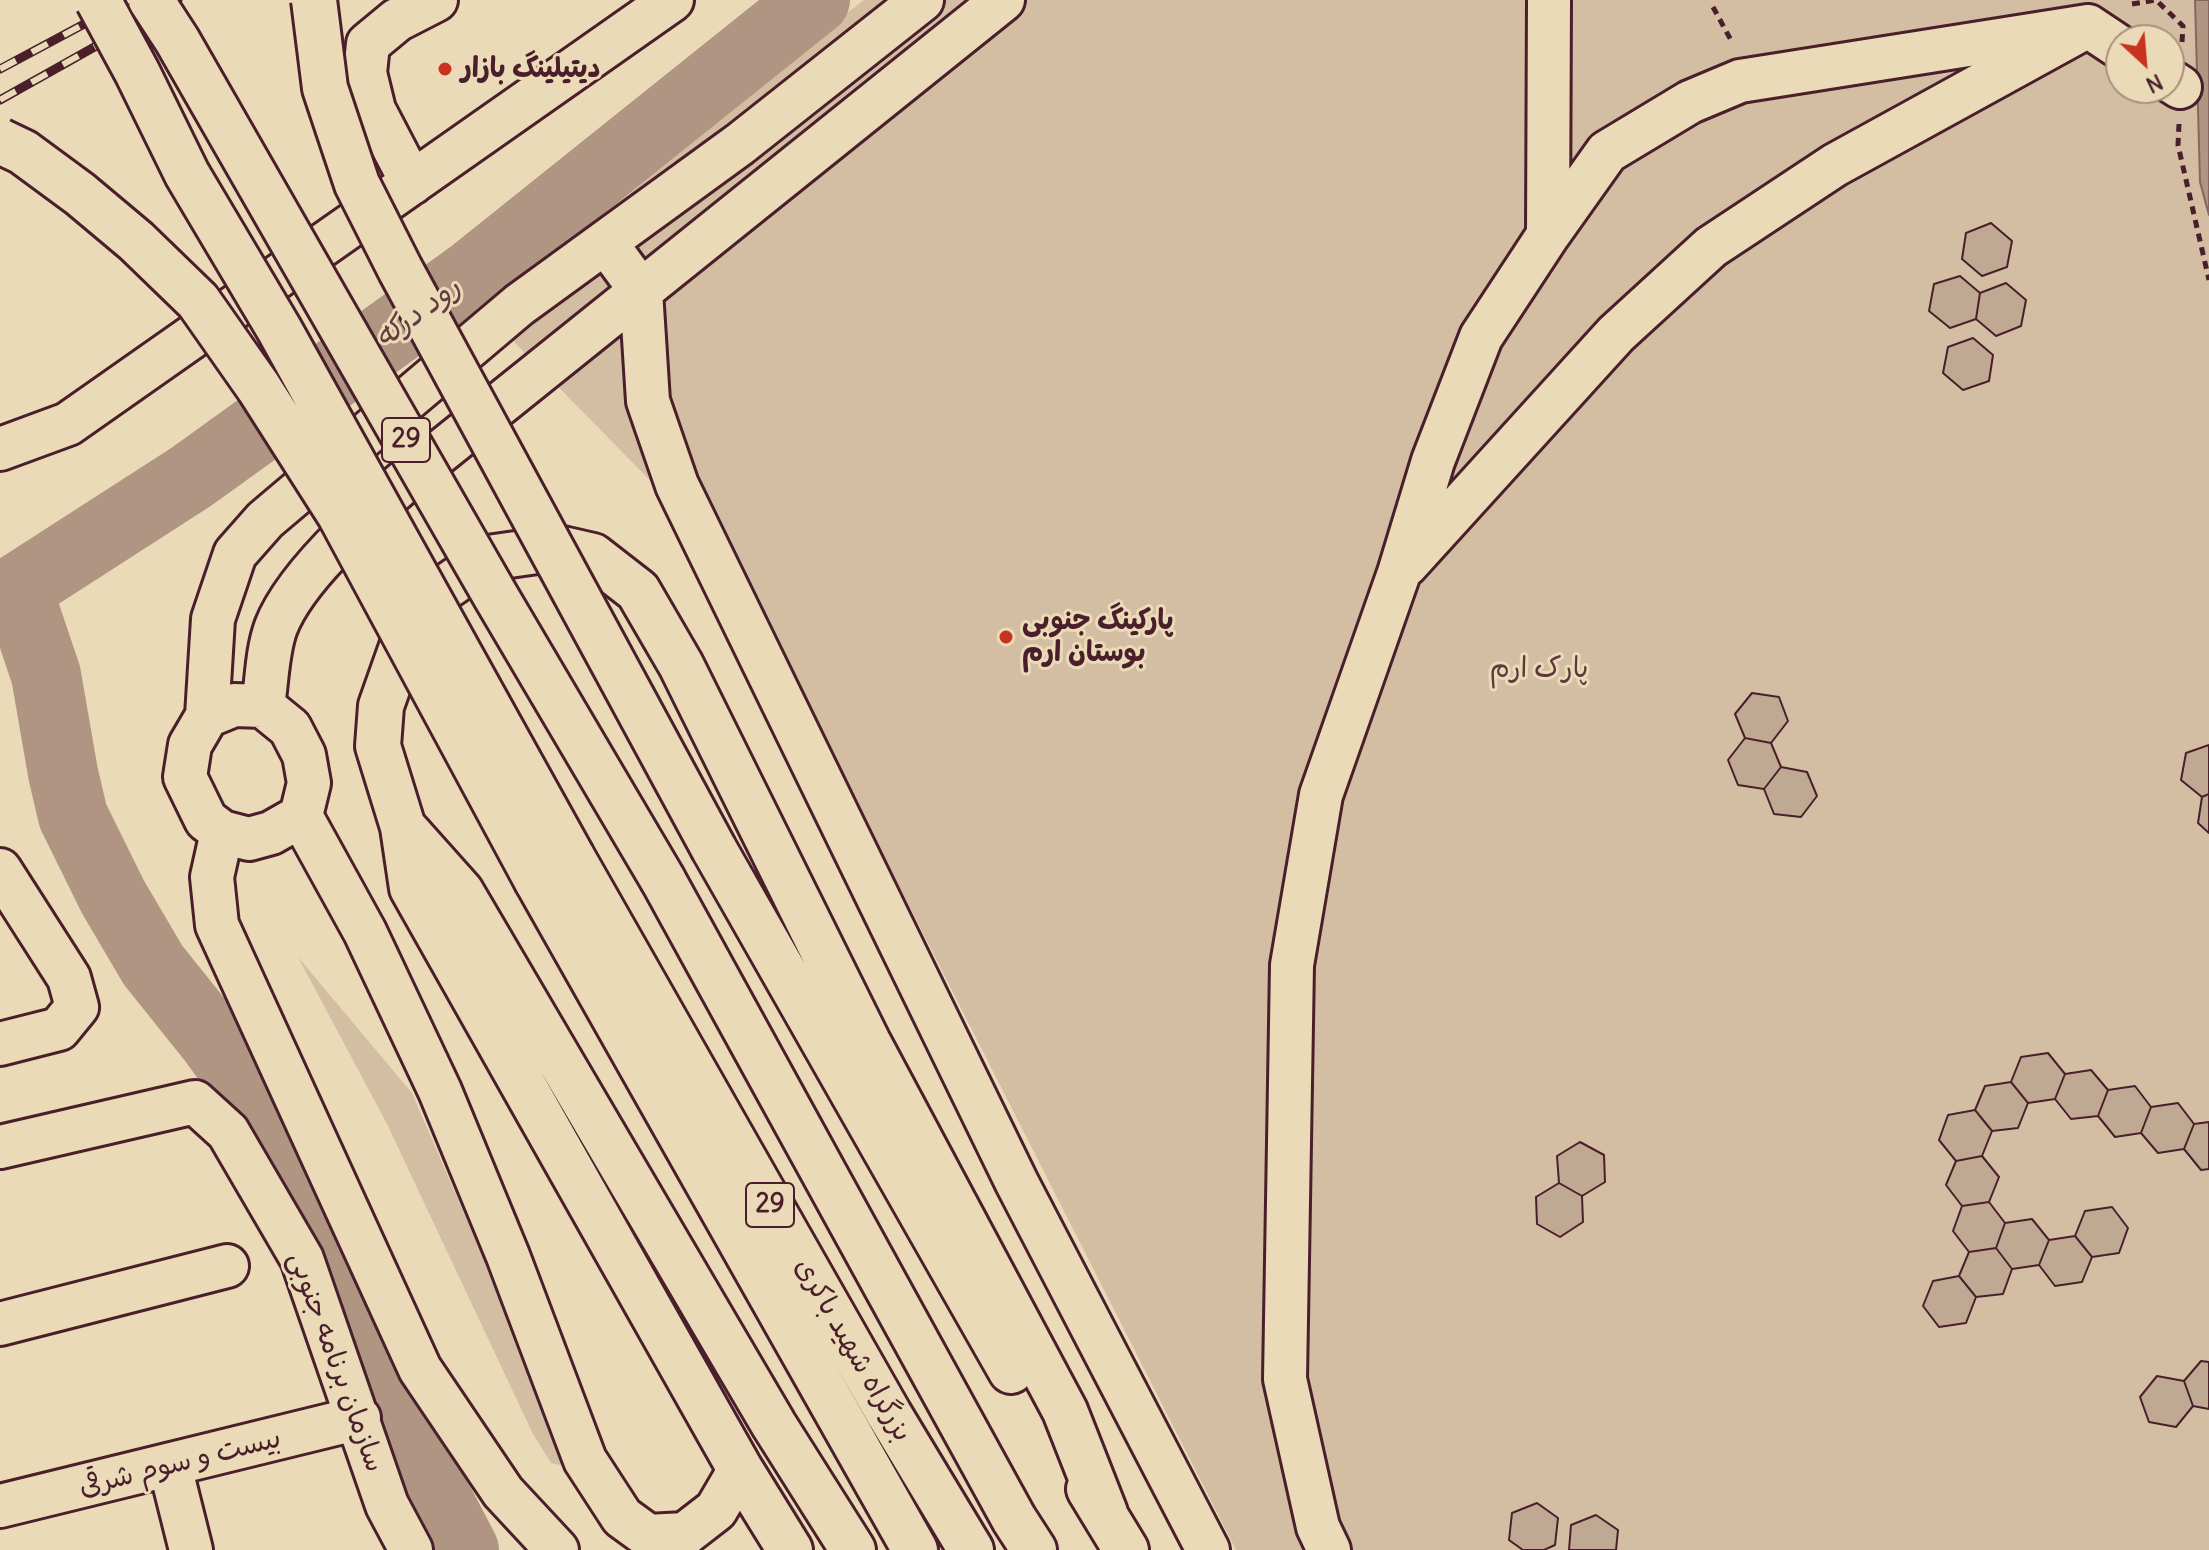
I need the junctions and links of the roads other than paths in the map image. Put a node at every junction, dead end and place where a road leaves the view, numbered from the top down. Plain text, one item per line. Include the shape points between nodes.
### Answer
1 (98, 0) edge
2 (151, 0) edge
3 (314, 0) edge
4 (436, 0) edge
5 (672, 0) edge
6 (922, 0) edge
7 (1003, 0) edge
8 (1549, 0) edge
9 (2104, 37) edge
10 (0, 141) edge
11 (740, 144) junction
12 (412, 183) junction
13 (771, 184) junction
14 (1548, 235) junction
15 (606, 243) junction
16 (641, 291) junction
17 (0, 449) edge
18 (1399, 573) junction
19 (263, 706) junction
20 (207, 716) junction
21 (301, 816) junction
22 (403, 827) junction
23 (222, 832) junction
24 (0, 870) edge
25 (0, 1044) edge
26 (0, 1147) edge
27 (227, 1266) dead end
28 (0, 1324) edge
29 (359, 1418) junction
30 (170, 1466) junction
31 (740, 1469) junction
32 (0, 1506) edge
33 (1105, 1513) junction
34 (191, 1550) edge
35 (411, 1550) edge
36 (557, 1550) edge
37 (790, 1550) edge
38 (853, 1550) edge
39 (915, 1550) edge
40 (971, 1550) edge
41 (1034, 1550) edge
42 (1126, 1550) edge
43 (1208, 1550) edge
44 (1329, 1550) edge

1 - 40 highway, بزرگراه شهید باکری / 29, bridge via 187,174
2 - 41 highway, 29, bridge via 663,880
3 - 33 highway, bridge via 325,88 357,184 400,269 714,849 1019,1386
4 - 12 street via 397,20 368,44 365,73 374,110
5 - 12 street
6 - 11 street
7 - 13 street
8 - 14 street
9 - 14 street via 1740,81 1690,102 1607,152
9 - 18 street via 1835,165 1711,247 1616,334
10 - 39 highway, 29, bridge via 23,152 136,241 198,301 259,388 340,515 537,881
11 - 13 street
11 - 15 street
12 - 17 street via 68,424
13 - 16 street
14 - 18 street via 1481,337 1433,461
15 - 16 street
15 - 20 street via 519,305 265,520 235,554 213,619
16 - 19 street via 345,536 286,606 274,630
16 - 43 street via 648,401 677,485 1010,1169
18 - 44 street via 1321,795 1292,965 1285,1379 1318,1527
19 - 20 street via 234,705
19 - 21 street via 290,728 304,755 309,783
20 - 23 street via 190,745 185,777 206,820
21 - 23 street via 249,839
21 - 31 street via 365,932 440,1091 585,1460 622,1517 648,1536 685,1534 716,1510
22 - 31 highway via 412,888
22 - 33 highway via 378,746 381,706 404,641 433,596 488,558 558,548 593,556 638,591 681,665 868,1042 1065,1411
22 - 38 highway via 461,892
23 - 36 street via 212,877 217,925 420,1369 503,1492
24 - 25 street via 69,978 77,1007 59,1029
26 - 29 street, سازمان برنامه جنوبی via 195,1102 228,1132 302,1259
27 - 28 street
29 - 30 street, بیست و سوم شرقی
29 - 35 street, سازمان برنامه جنوبی via 387,1505
30 - 32 street, بیست و سوم شرقی
30 - 34 street
31 - 37 highway
33 - 42 highway

